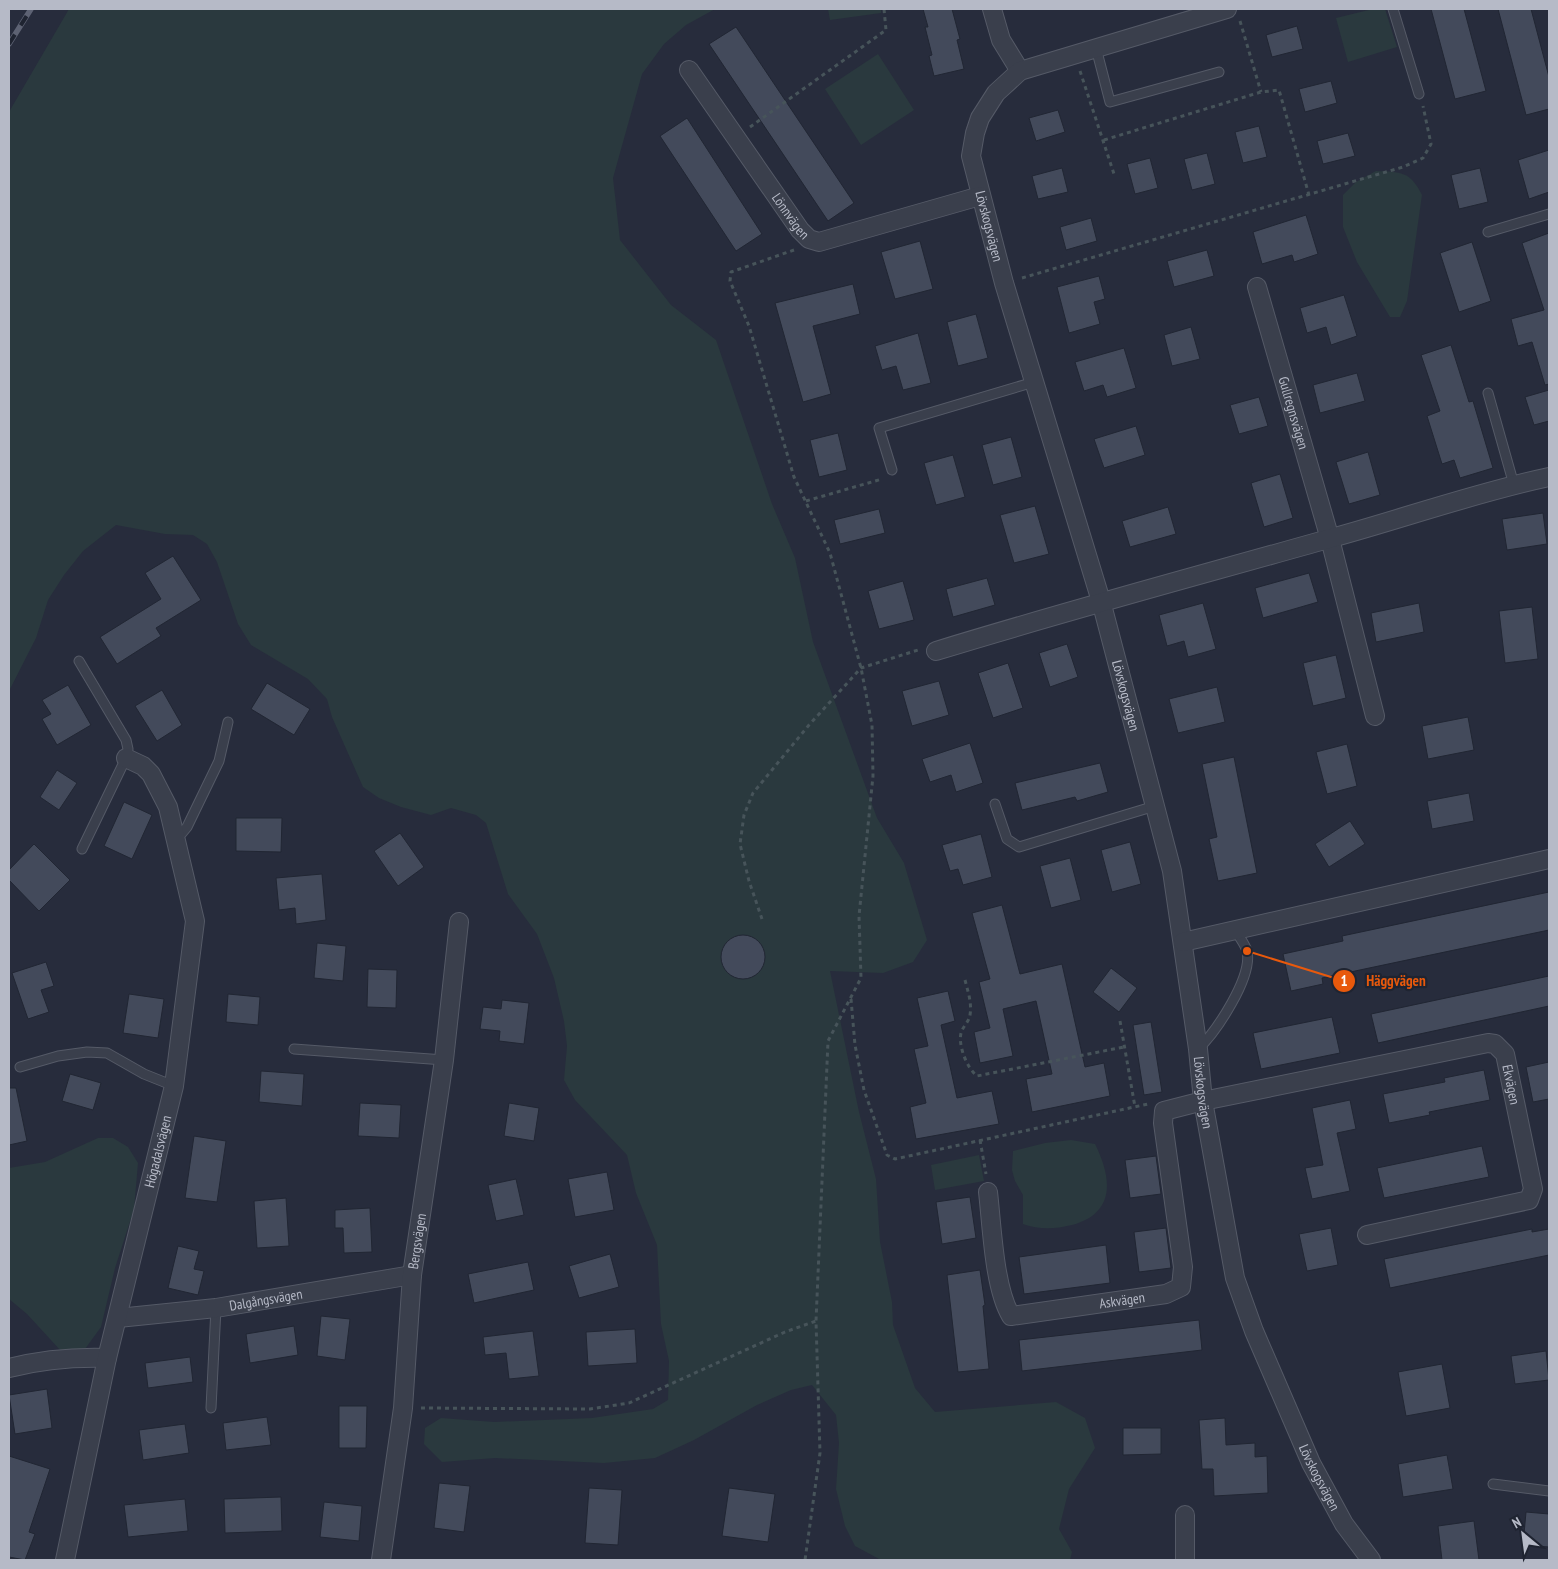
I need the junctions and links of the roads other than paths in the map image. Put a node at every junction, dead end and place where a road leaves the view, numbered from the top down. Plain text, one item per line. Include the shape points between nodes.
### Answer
1 (992, 9) edge
2 (1393, 9) edge
3 (1209, 11) edge
4 (1233, 13) edge
5 (1096, 48) junction
6 (689, 70) dead end
7 (1020, 71) junction
8 (1219, 72) dead end
9 (1419, 94) road end
10 (980, 196) junction
11 (1549, 214) edge
12 (1488, 232) dead end
13 (1257, 287) dead end
14 (1034, 382) junction
15 (1488, 393) dead end
16 (892, 470) road end
17 (1549, 477) edge
18 (1514, 484) junction
19 (1330, 539) junction
20 (1101, 601) junction
21 (936, 651) road end
22 (79, 661) dead end
23 (1376, 716) dead end
24 (228, 722) dead end
25 (126, 758) junction
26 (995, 804) dead end
27 (1155, 806) junction
28 (176, 836) junction
29 (82, 849) dead end
30 (1549, 859) edge
31 (459, 922) dead end
32 (1236, 931) junction
33 (1183, 942) junction
34 (294, 1048) dead end
35 (1198, 1049) junction
36 (444, 1060) junction
37 (20, 1067) dead end
38 (174, 1086) junction
39 (1203, 1101) junction
40 (988, 1192) road end
41 (1367, 1235) dead end
42 (412, 1275) junction
43 (216, 1308) junction
44 (118, 1318) junction
45 (107, 1358) junction
46 (9, 1368) edge
47 (211, 1408) dead end
48 (1493, 1484) dead end
49 (1549, 1491) edge
50 (1185, 1515) dead end
51 (65, 1560) edge
52 (381, 1560) edge
53 (1185, 1560) edge
54 (1371, 1560) edge

1 - 7 street via 1001,40
2 - 9 lane
3 - 4 street, Lövskogsvägen
3 - 5 street, Lövskogsvägen
5 - 7 street, Lövskogsvägen
5 - 8 lane via 1110,102
6 - 10 street, Lönnvägen via 809,239 818,242
7 - 10 street, Lövskogsvägen via 996,93 980,118 975,133 972,156
10 - 14 street, Lövskogsvägen
11 - 12 lane
13 - 19 street, Gullregnsvägen
14 - 16 lane via 879,428
14 - 20 street, Lövskogsvägen
15 - 18 lane
17 - 18 street
18 - 19 street
19 - 20 street
19 - 23 street, Gullregnsvägen
20 - 21 street
20 - 27 street, Lövskogsvägen
22 - 25 lane via 126,740
24 - 28 lane via 219,761 209,785 187,827
25 - 28 street, Högadalsvägen via 143,766 158,786
25 - 29 lane
26 - 27 lane via 1008,839 1019,847
27 - 33 street, Lövskogsvägen via 1172,871
28 - 38 street, Högadalsvägen via 195,921
30 - 32 street
31 - 36 street, Bergsvägen
32 - 33 street
32 - 35 lane via 1247,952 1246,975 1211,1037
33 - 35 street, Lövskogsvägen
34 - 36 lane
35 - 39 street, Lövskogsvägen
36 - 42 street, Bergsvägen
37 - 38 lane via 58,1056 107,1053
38 - 44 street, Högadalsvägen
39 - 40 street, Askvägen via 1164,1111 1183,1267 1181,1287 1166,1294 1011,1316 1005,1307 998,1276
39 - 41 street, Ekvägen via 1488,1043 1501,1048 1505,1054 1534,1189 1529,1200
39 - 54 street, Lövskogsvägen via 1235,1278 1254,1331 1311,1463 1344,1524
42 - 43 street, Dalgångsvägen
42 - 52 street, Bergsvägen via 403,1408
43 - 44 street, Dalgångsvägen
43 - 47 lane
44 - 45 street, Högadalsvägen
45 - 46 street
45 - 51 street, Högadalsvägen
48 - 49 lane
50 - 53 street

